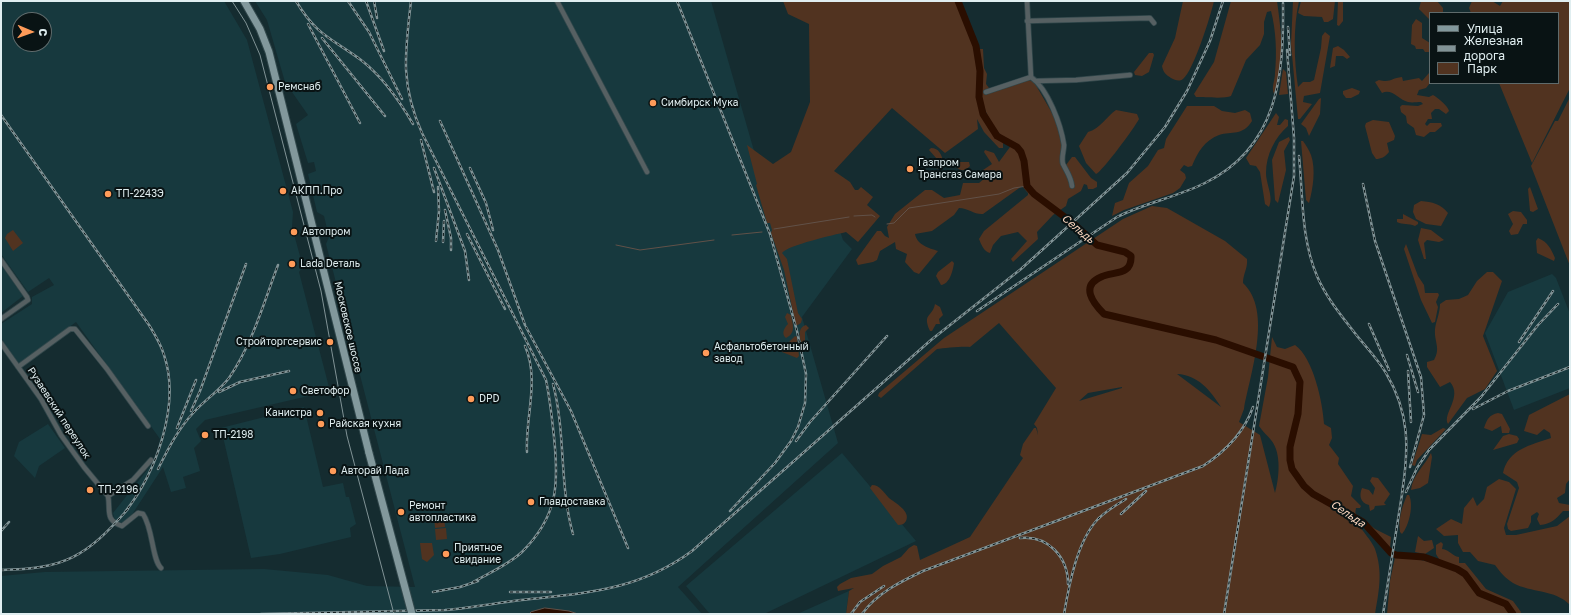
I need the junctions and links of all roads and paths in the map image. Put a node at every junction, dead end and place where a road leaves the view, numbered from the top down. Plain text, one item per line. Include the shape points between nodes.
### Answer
1 (244, 1) edge
2 (557, 1) edge
3 (1026, 1) edge
4 (1027, 21) junction
5 (1154, 23) dead end
6 (1130, 75) dead end
7 (1030, 77) junction
8 (1036, 80) junction
9 (986, 92) dead end
10 (647, 172) dead end
11 (1072, 186) dead end
12 (1, 260) edge
13 (1, 319) edge
14 (1, 343) edge
15 (18, 367) junction
16 (148, 426) dead end
17 (151, 460) dead end
18 (108, 496) junction
19 (161, 568) dead end
20 (412, 614) edge

1 - 20 main road, Московское шоссе, bridge via 260,29 269,52 369,454
2 - 10 street
3 - 4 street
4 - 5 street via 1150,18
4 - 7 street
6 - 8 street via 1076,80
7 - 8 street
7 - 9 street
8 - 11 street via 1060,126 1064,148 1063,163
12 - 13 street via 28,297 24,304
14 - 15 street, Рузаевский переулок
15 - 16 street, Рузаевский переулок via 70,329 75,329
15 - 18 street, Рузаевский переулок via 41,399 70,448
17 - 18 street via 133,480
18 - 19 street via 108,512 112,520 122,526 138,513 143,514

